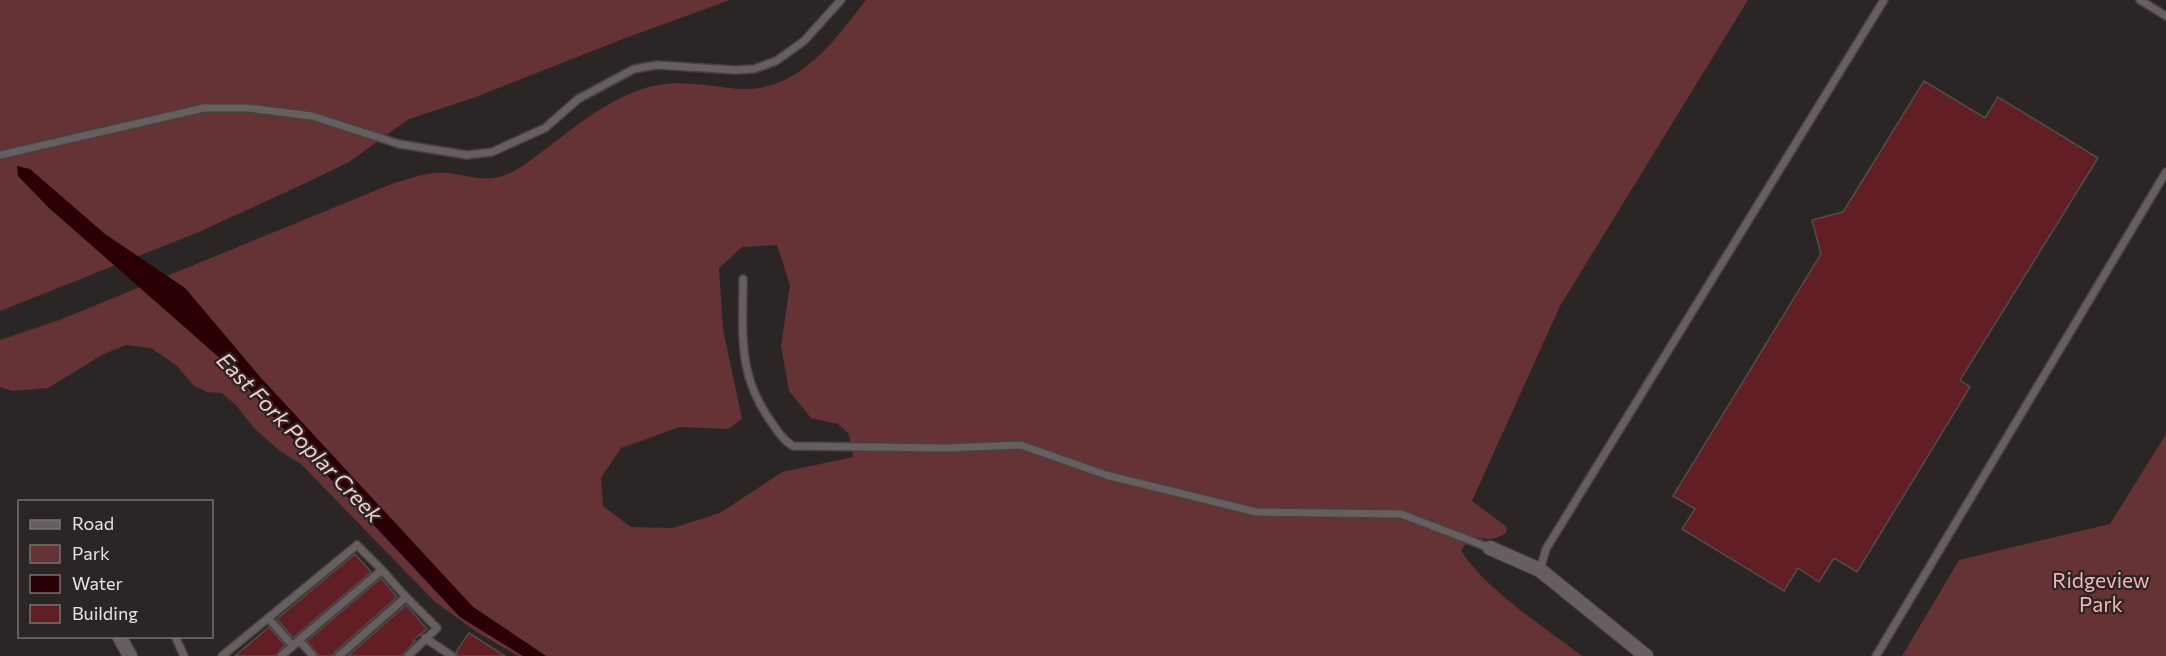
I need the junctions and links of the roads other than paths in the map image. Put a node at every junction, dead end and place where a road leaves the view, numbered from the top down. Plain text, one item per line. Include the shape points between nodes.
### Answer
1 (841, 0) edge
2 (1884, 0) edge
3 (2140, 0) edge
4 (2166, 16) edge
5 (0, 155) edge
6 (2166, 171) edge
7 (743, 279) dead end
8 (1490, 548) joint
9 (382, 570) junction
10 (1540, 570) junction
11 (406, 597) junction
12 (268, 618) junction
13 (120, 638) edge
14 (176, 638) edge
15 (425, 638) junction
16 (296, 643) junction
17 (130, 656) edge
18 (184, 656) edge
19 (222, 656) edge
20 (281, 656) edge
21 (313, 656) edge
22 (339, 656) edge
23 (408, 656) edge
24 (452, 656) edge
25 (1646, 656) edge
26 (1876, 656) edge

1 - 5 lane via 804,41 776,60 754,69 657,65 634,69 578,99 545,128 492,152 467,155 399,144 312,116 248,108 204,108
2 - 10 lane via 1546,549
3 - 4 lane
6 - 26 lane
7 - 8 lane via 746,372 769,420 793,446 1020,445 1106,475 1256,512 1401,514
8 - 10 street
9 - 11 lane
9 - 12 lane via 357,545
9 - 16 lane
10 - 25 street
11 - 15 lane via 437,628
11 - 22 lane
12 - 16 lane
12 - 19 lane
13 - 17 street
14 - 18 lane
15 - 23 lane
15 - 24 lane
16 - 20 lane
16 - 21 lane

